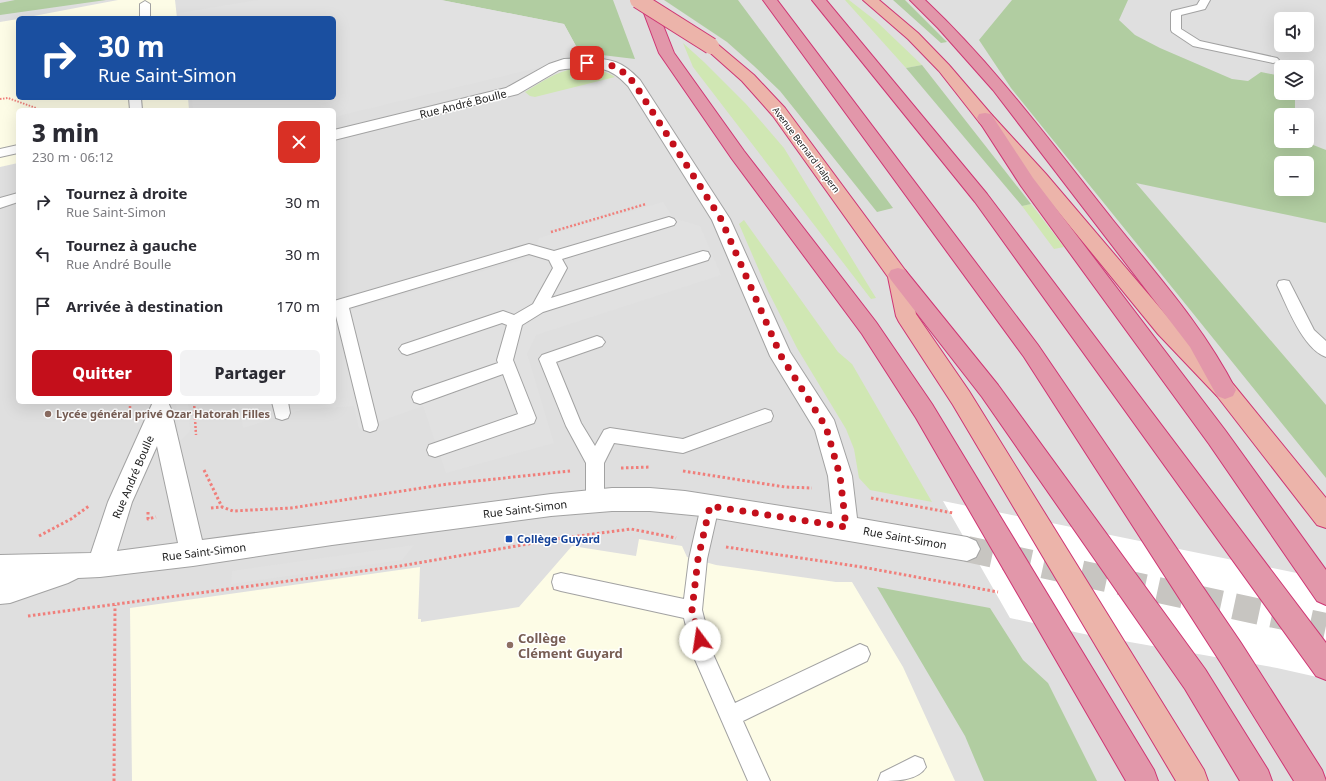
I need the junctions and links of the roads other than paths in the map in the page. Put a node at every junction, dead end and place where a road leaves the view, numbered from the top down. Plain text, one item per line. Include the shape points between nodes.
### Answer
1 (638, 0) edge
2 (646, 0) edge
3 (770, 0) edge
4 (819, 0) edge
5 (871, 0) edge
6 (917, 0) edge
7 (1205, 0) edge
8 (145, 4) dead end
9 (145, 16) edge
10 (1273, 60) dead end
11 (985, 118) junction
12 (336, 135) edge
13 (16, 150) edge
14 (0, 153) edge
15 (16, 198) edge
16 (0, 203) edge
17 (670, 222) dead end
18 (554, 256) junction
19 (703, 256) dead end
20 (898, 275) junction
21 (1284, 285) dead end
22 (338, 306) edge
23 (538, 308) junction
24 (515, 322) junction
25 (598, 342) dead end
26 (407, 349) dead end
27 (1326, 351) edge
28 (507, 366) junction
29 (1225, 390) junction
30 (420, 397) dead end
31 (160, 408) edge
32 (765, 416) dead end
33 (370, 425) dead end
34 (435, 450) dead end
35 (595, 462) junction
36 (595, 501) junction
37 (710, 506) junction
38 (1326, 517) edge
39 (846, 527) junction
40 (967, 548) tunnel mouth
41 (193, 554) junction
42 (91, 565) junction
43 (0, 567) edge
44 (562, 582) dead end
45 (0, 591) edge
46 (1326, 592) edge
47 (692, 610) junction
48 (860, 654) dead end
49 (1326, 666) edge
50 (730, 716) junction
51 (915, 766) dead end
52 (759, 781) edge
53 (889, 781) edge
54 (1143, 781) edge
55 (1192, 781) edge
56 (1257, 781) edge
57 (1311, 781) edge

1 - 20 highway, Avenue Bernard Halpern, bridge via 711,46 748,78 780,112
2 - 54 highway via 666,53 738,155 869,328 924,411
3 - 57 highway via 1031,351 1227,647
4 - 49 highway via 981,198
5 - 11 highway via 929,52
6 - 29 highway via 942,24 1004,94 1197,341
7 - 10 lane via 1200,7 1176,14 1176,30 1197,44
8 - 9 lane
11 - 29 highway via 1040,178 1165,328
11 - 46 highway via 1027,182 1217,437
12 - 39 street, Rue André Boulle via 512,91 564,64 610,64 624,72 634,83 721,219 781,356 826,427 840,476
13 - 14 lane
15 - 16 lane
17 - 18 lane
18 - 22 lane via 529,249
18 - 23 lane via 560,268
19 - 23 lane
20 - 55 highway via 906,316 961,398
20 - 56 highway via 990,391 1195,679
21 - 27 lane via 1309,334
22 - 33 lane
23 - 24 lane
24 - 26 lane via 503,317
24 - 28 lane via 505,360
25 - 35 lane via 547,359 574,426
28 - 30 lane
28 - 34 lane via 528,418
29 - 38 highway
31 - 41 street, Rue André Boulle
31 - 42 street, Rue André Boulle
32 - 35 lane via 683,446 610,435
35 - 36 lane
36 - 37 street, Rue Saint-Simon via 651,500
36 - 41 street, Rue Saint-Simon
37 - 39 street, Rue Saint-Simon
37 - 47 lane via 698,559
39 - 40 street, Rue Saint-Simon
41 - 42 street, Rue Saint-Simon
42 - 43 street, Rue Saint-Simon via 23,564
42 - 45 street, Rue Saint-Simon
44 - 47 lane
47 - 50 lane via 703,655
48 - 50 lane
50 - 52 lane
51 - 53 lane

